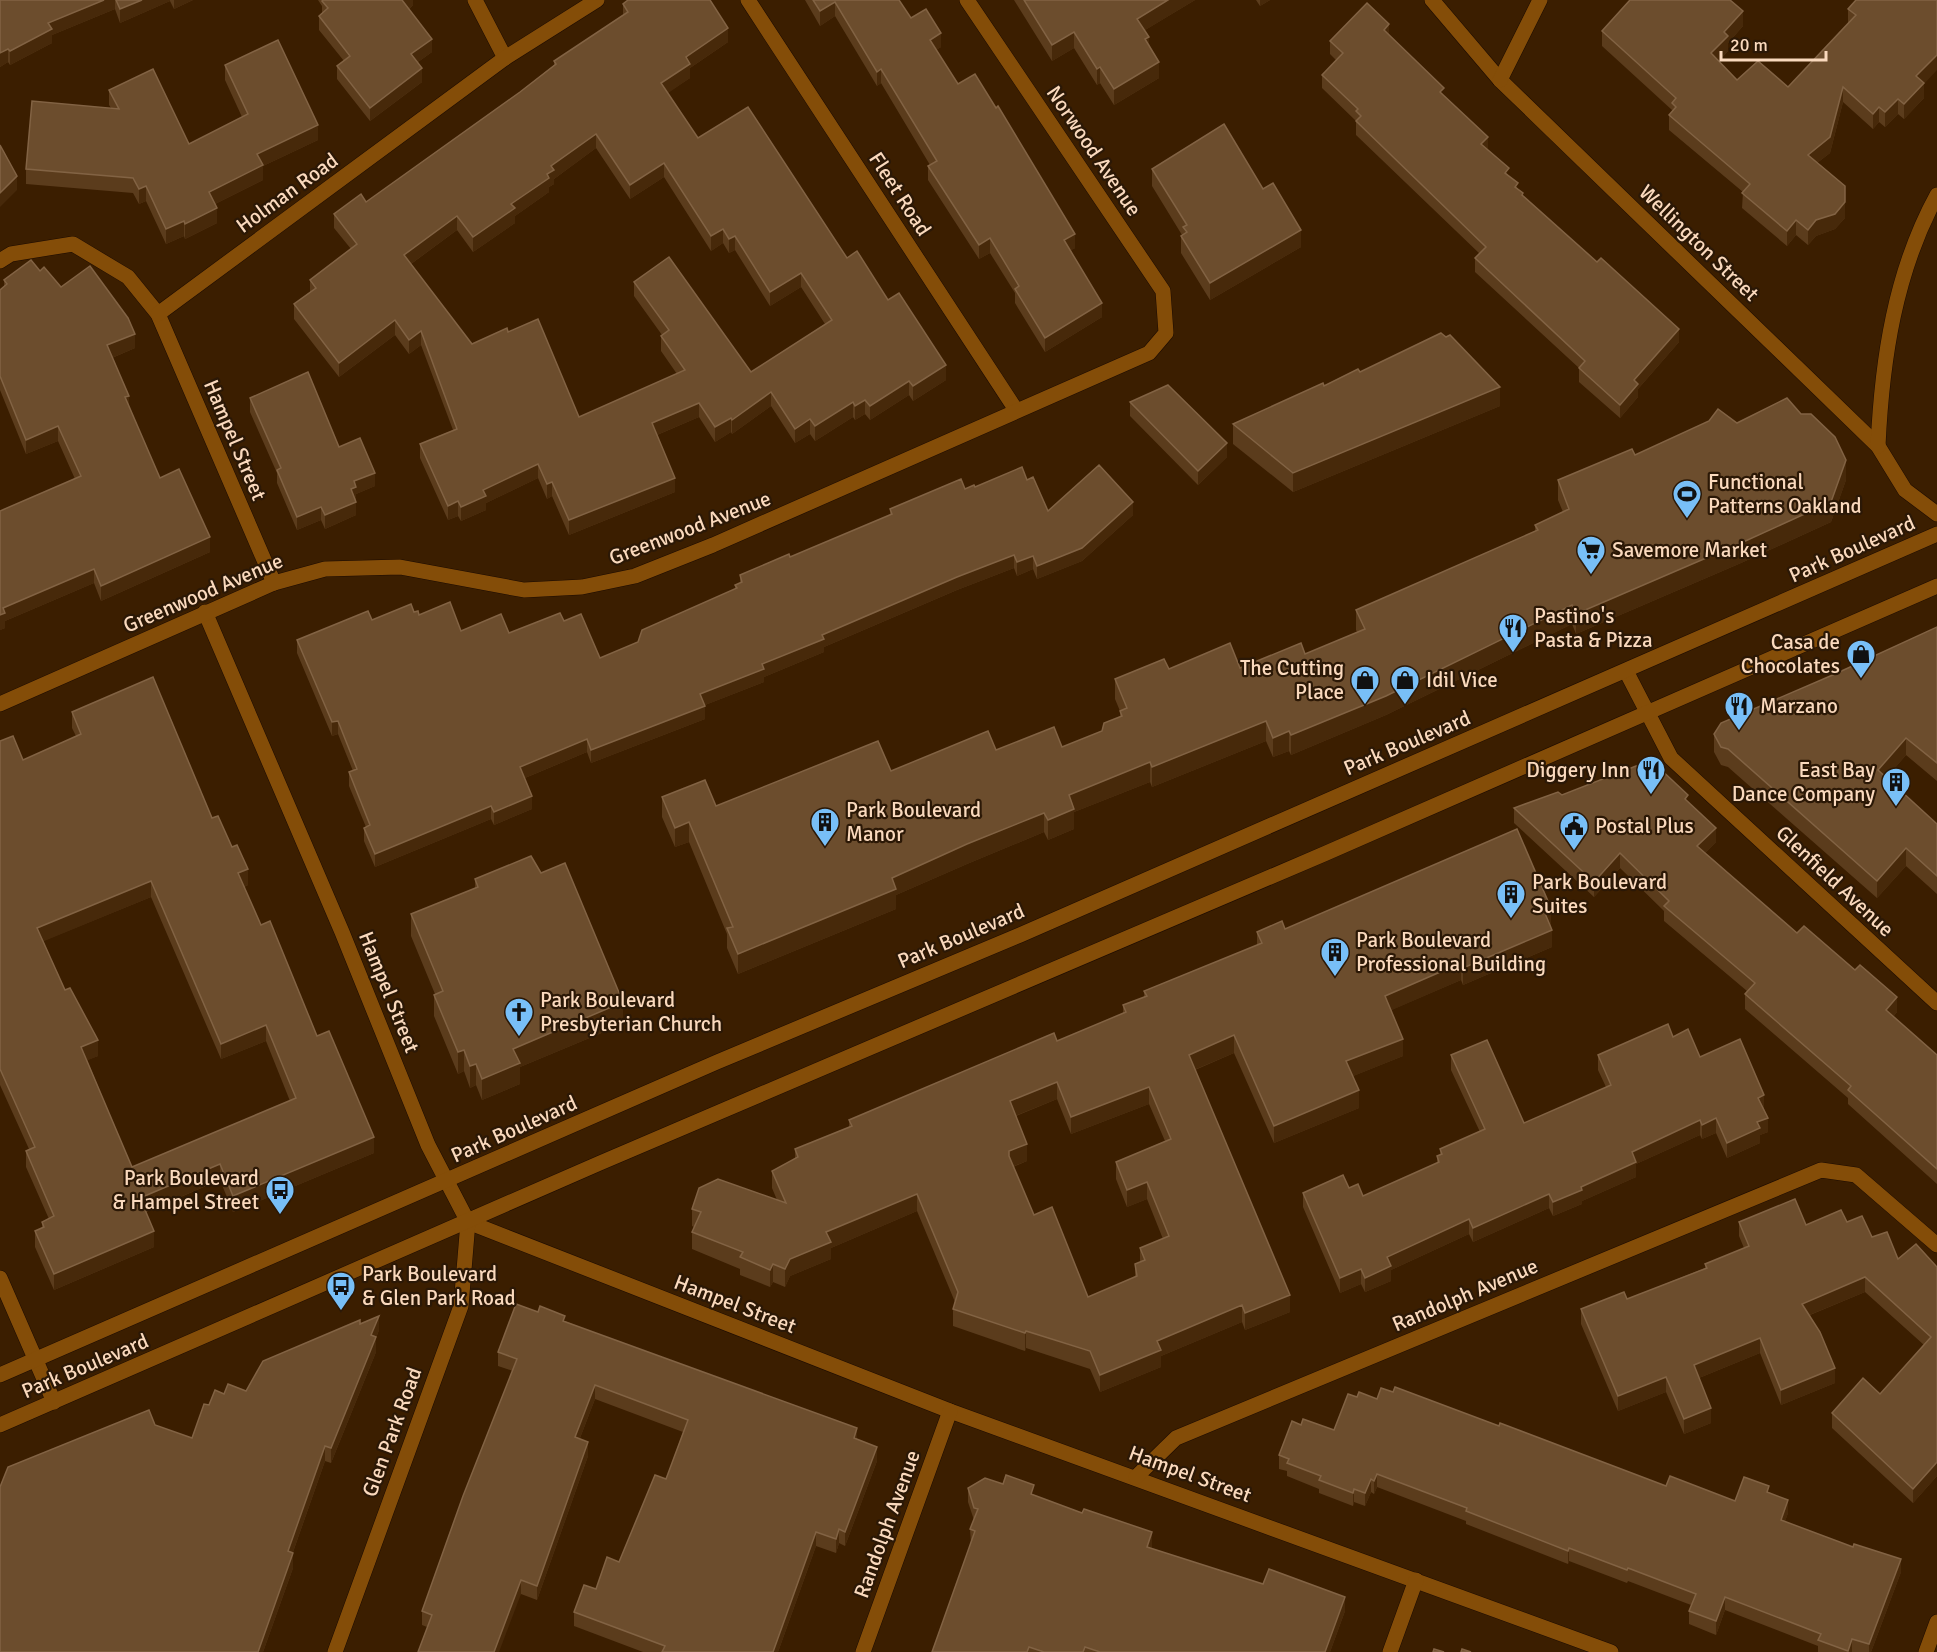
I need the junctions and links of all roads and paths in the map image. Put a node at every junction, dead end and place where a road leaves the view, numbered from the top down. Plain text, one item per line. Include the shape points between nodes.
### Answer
1 (475, 0) edge
2 (597, 0) edge
3 (748, 0) edge
4 (967, 0) edge
5 (1432, 0) edge
6 (1540, 0) edge
7 (505, 58) junction
8 (1500, 80) junction
9 (1937, 195) edge
10 (0, 261) edge
11 (158, 314) junction
12 (1166, 333) joint
13 (1016, 410) junction
14 (1878, 446) junction
15 (1937, 514) edge
16 (1937, 534) edge
17 (274, 583) junction
18 (1937, 586) edge
19 (205, 612) junction
20 (1626, 671) junction
21 (0, 704) edge
22 (1646, 712) junction
23 (1937, 1003) edge
24 (447, 1181) junction
25 (468, 1222) junction
26 (1937, 1245) edge
27 (0, 1278) edge
28 (36, 1360) junction
29 (0, 1375) edge
30 (54, 1402) junction
31 (950, 1411) junction
32 (0, 1425) edge
33 (1136, 1477) junction
34 (1416, 1580) junction
35 (1937, 1622) edge
36 (335, 1652) edge
37 (863, 1652) edge
38 (1390, 1652) edge
39 (1611, 1652) edge
40 (1926, 1652) edge

1 - 7 street
2 - 7 street, Holman Road
3 - 13 street, Fleet Road
4 - 12 street, Norwood Avenue via 1163,291
5 - 8 street, Wellington Street
6 - 8 street
7 - 11 street, Holman Road
8 - 14 street, Wellington Street
9 - 14 street via 1924,219 1896,300 1881,386
10 - 11 street via 11,254 73,244 128,277
11 - 17 street, Hampel Street
12 - 13 street, Greenwood Avenue via 1149,353
13 - 17 street, Greenwood Avenue via 635,576 582,587 524,590 400,567 325,569
14 - 15 street, Wellington Street via 1905,490
16 - 20 street, Park Boulevard
17 - 19 street, Greenwood Avenue
18 - 22 street, Park Boulevard
19 - 21 street, Greenwood Avenue
19 - 24 street, Hampel Street via 428,1145
20 - 22 street, Glenfield Avenue
20 - 24 street, Park Boulevard
22 - 23 street, Glenfield Avenue via 1671,758
22 - 25 street, Park Boulevard
24 - 25 street, Hampel Street
24 - 28 street, Park Boulevard
25 - 30 street, Park Boulevard
25 - 31 street, Hampel Street
25 - 36 street, Glen Park Road via 461,1306
26 - 33 street, Randolph Avenue via 1856,1174 1821,1170 1176,1438
27 - 28 street
28 - 29 street, Park Boulevard
28 - 30 street
30 - 32 street, Park Boulevard
31 - 33 street, Hampel Street
31 - 37 street, Randolph Avenue
33 - 34 street, Hampel Street
34 - 38 street
34 - 39 street, Hampel Street
35 - 40 street

